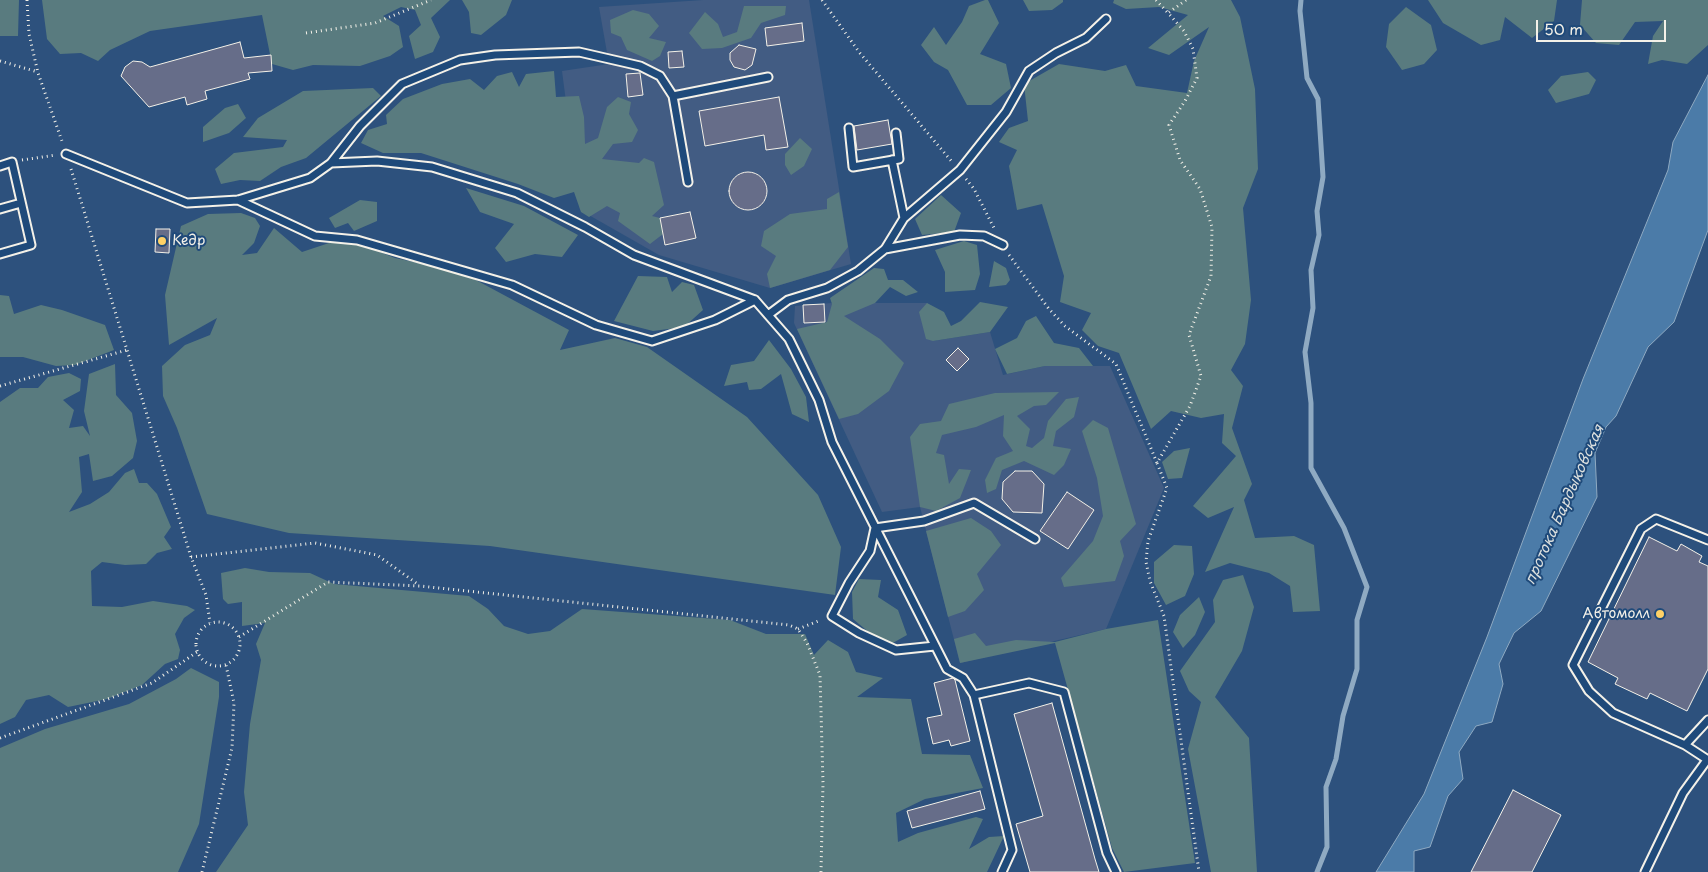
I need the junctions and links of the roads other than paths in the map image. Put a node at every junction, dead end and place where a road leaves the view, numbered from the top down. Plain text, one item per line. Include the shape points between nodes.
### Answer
1 (1106, 19) dead end
2 (768, 78) dead end
3 (673, 96) junction
4 (849, 128) dead end
5 (896, 133) dead end
6 (66, 154) road end
7 (892, 160) junction
8 (331, 163) junction
9 (0, 166) edge
10 (688, 182) dead end
11 (238, 200) junction
12 (21, 203) junction
13 (0, 209) edge
14 (904, 218) junction
15 (1003, 245) dead end
16 (885, 249) junction
17 (0, 254) edge
18 (755, 300) junction
19 (768, 315) junction
20 (875, 528) junction
21 (1035, 539) dead end
22 (1708, 540) edge
23 (935, 646) junction
24 (974, 695) junction
25 (1708, 720) edge
26 (1685, 745) junction
27 (1708, 760) edge
28 (1002, 872) edge
29 (1116, 872) edge
30 (1645, 872) edge

1 - 14 lane via 1086,38 1029,71 1006,112 960,170
2 - 3 lane
3 - 8 lane via 660,76 640,66 579,52 495,55 460,60 402,84 360,126
3 - 10 lane
4 - 7 lane via 853,167
5 - 7 lane via 900,159
6 - 11 lane via 187,203
7 - 14 lane
8 - 11 lane via 310,178
8 - 18 lane via 377,161 432,167 517,193 585,226 634,255
9 - 12 lane via 12,162
11 - 18 lane via 315,236 357,240 512,285 596,325 652,341 715,320
12 - 13 lane
12 - 17 lane via 31,246
14 - 16 lane
15 - 16 lane via 984,236 960,235
16 - 19 lane via 858,271 827,288 788,300
18 - 19 lane
19 - 20 lane via 789,339 819,400 832,442
20 - 21 lane via 924,520 974,503
20 - 23 lane
20 - 23 lane via 870,551 832,616 896,650
22 - 26 lane via 1656,519 1641,529 1573,665 1589,691 1613,713
23 - 24 lane via 947,669 963,678
24 - 28 lane via 1012,850
24 - 29 lane via 1029,683 1064,692 1107,853
25 - 26 lane
26 - 27 lane
27 - 30 lane via 1683,793

